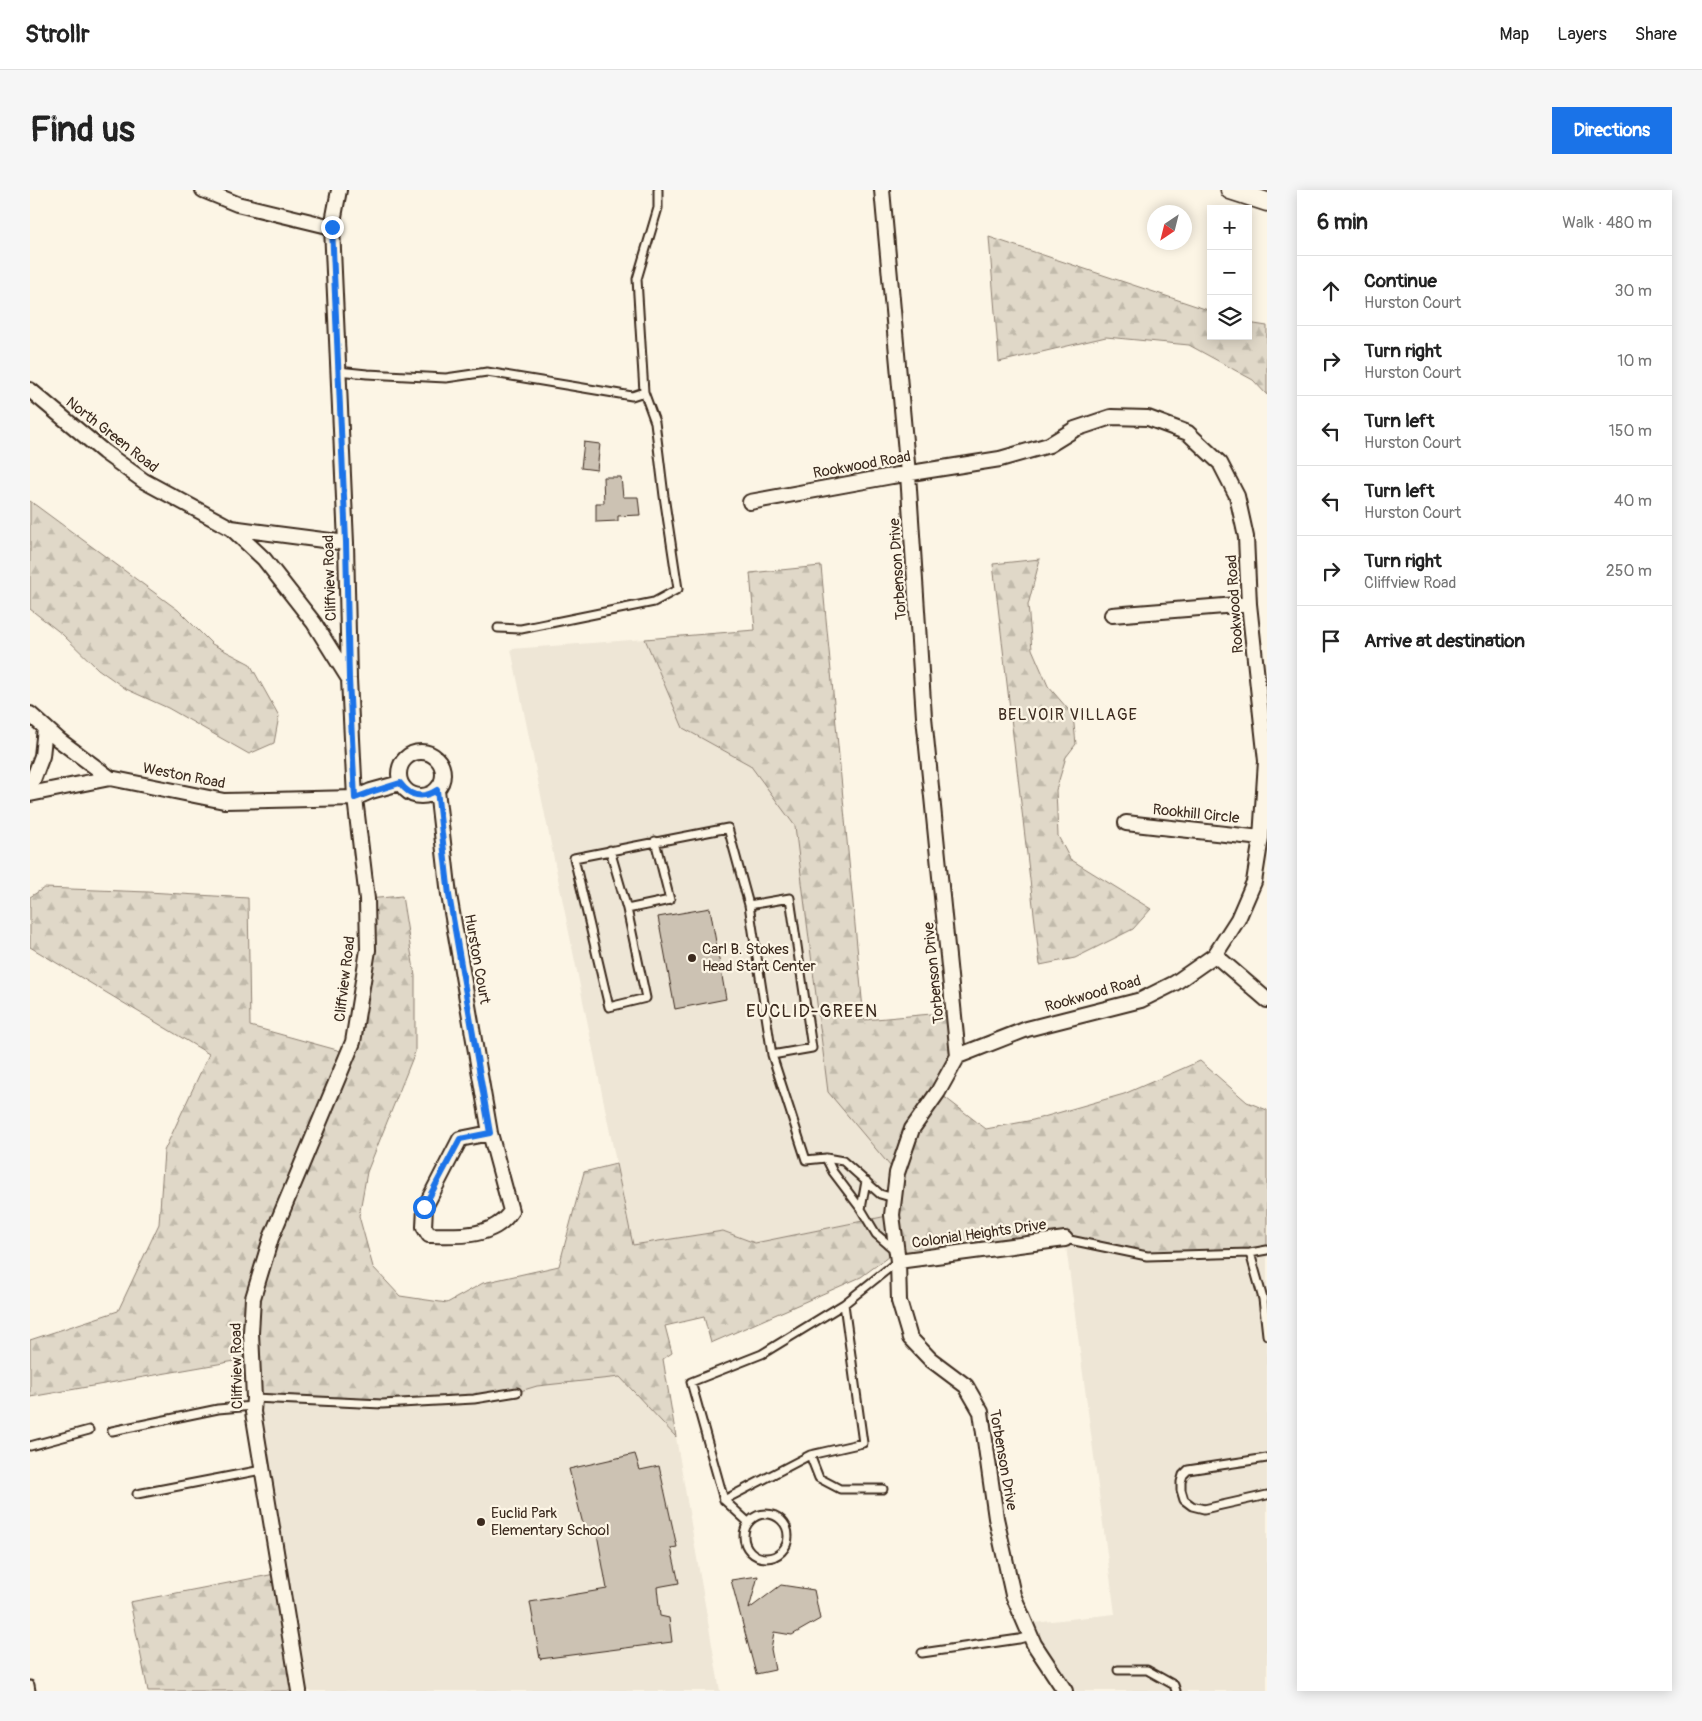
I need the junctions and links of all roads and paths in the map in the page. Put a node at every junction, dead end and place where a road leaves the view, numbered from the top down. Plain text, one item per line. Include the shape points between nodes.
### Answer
1 (203, 190) edge
2 (339, 190) edge
3 (658, 190) edge
4 (882, 190) edge
5 (1230, 190) edge
6 (1267, 202) edge
7 (332, 227) junction
8 (338, 371) junction
9 (30, 390) edge
10 (644, 392) junction
11 (908, 474) junction
12 (750, 502) dead end
13 (231, 528) junction
14 (346, 542) junction
15 (1249, 604) junction
16 (1112, 615) dead end
17 (498, 628) dead end
18 (349, 679) junction
19 (30, 714) edge
20 (45, 728) junction
21 (110, 778) junction
22 (400, 783) junction
23 (30, 788) edge
24 (437, 790) junction
25 (30, 794) edge
26 (355, 798) junction
27 (1126, 823) dead end
28 (1262, 838) junction
29 (655, 842) junction
30 (610, 850) junction
31 (749, 905) junction
32 (627, 909) junction
33 (1215, 955) junction
34 (1267, 1000) edge
35 (772, 1056) junction
36 (958, 1056) junction
37 (490, 1133) junction
38 (826, 1158) junction
39 (866, 1181) junction
40 (894, 1198) junction
41 (861, 1209) junction
42 (1065, 1239) joint
43 (1267, 1250) edge
44 (1250, 1253) junction
45 (897, 1256) junction
46 (844, 1304) junction
47 (1267, 1335) edge
48 (517, 1392) dead end
49 (254, 1402) junction
50 (89, 1430) dead end
51 (112, 1431) dead end
52 (30, 1446) edge
53 (810, 1455) junction
54 (1267, 1458) edge
55 (262, 1470) junction
56 (883, 1488) dead end
57 (137, 1494) dead end
58 (1267, 1495) edge
59 (724, 1500) junction
60 (748, 1522) junction
61 (1030, 1636) junction
62 (922, 1652) dead end
63 (1118, 1670) dead end
64 (30, 1685) edge
65 (31, 1691) edge
66 (299, 1691) edge
67 (1065, 1691) edge
68 (1176, 1691) edge

1 - 7 street via 237,204
2 - 7 street, Cliffview Road
3 - 10 lane via 658,208 637,278
4 - 11 street, Torbenson Drive
5 - 6 street
7 - 8 street, Cliffview Road
8 - 10 lane via 446,378 487,372 632,396
8 - 14 street, Cliffview Road
9 - 13 street, North Green Road via 144,482
10 - 17 lane via 656,422 678,589 654,602 521,629
11 - 12 street, Rookwood Road
11 - 15 street, Rookwood Road via 1000,459 1049,445 1075,429 1111,417 1148,418 1188,434 1220,463 1237,496 1246,537
11 - 36 street, Torbenson Drive via 924,717
13 - 14 street, North Green Road
13 - 18 street, North Green Road via 264,558 309,616
14 - 18 street, Cliffview Road
15 - 16 street
15 - 28 street, Rookwood Road via 1266,760
18 - 26 street, Cliffview Road
19 - 20 street, Weston Road
20 - 21 street, Weston Road
20 - 23 street via 42,756
21 - 25 street
21 - 26 street, Weston Road via 224,801
22 - 24 street via 417,796
22 - 24 street, Hurston Court via 402,762 413,752 428,752 443,769
22 - 26 street
24 - 37 street, Hurston Court via 449,895
26 - 49 street, Cliffview Road via 367,899 368,950 353,1042 270,1238 254,1298
27 - 28 street, Rookhill Circle
28 - 33 street, Rookwood Road via 1254,882 1238,919
29 - 30 lane
29 - 31 lane via 728,828
29 - 32 lane via 670,900
30 - 32 lane
30 - 32 lane via 574,858 609,1007 646,998
31 - 35 lane
31 - 35 lane via 790,898 812,1048
33 - 34 street
33 - 36 street, Rookwood Road via 1176,983 1141,1000 1027,1029
35 - 38 lane via 806,1160
36 - 40 street, Torbenson Drive via 912,1129 896,1173
37 - 37 street, Hurston Court via 460,1139 424,1207 424,1227 429,1235 470,1235 506,1219 511,1211
38 - 39 lane via 842,1161
38 - 41 lane
39 - 40 lane via 880,1194
39 - 41 lane
40 - 45 street, Torbenson Drive via 892,1215
41 - 45 lane via 876,1234
42 - 44 lane via 1147,1256
42 - 45 street, Colonial Heights Drive
43 - 44 lane
44 - 47 lane via 1263,1300
45 - 46 lane
45 - 61 street, Torbenson Drive via 899,1301 910,1338 930,1359 966,1386 980,1412 996,1518 1013,1595
46 - 53 lane via 863,1443
46 - 59 lane via 762,1354 691,1382
48 - 49 lane via 382,1404
49 - 51 lane
49 - 55 street, Cliffview Road
50 - 52 lane
53 - 56 lane via 819,1478 840,1489
53 - 59 lane
54 - 58 lane via 1188,1470 1181,1482 1184,1500 1204,1509
55 - 57 lane
55 - 66 street, Cliffview Road
59 - 60 lane
60 - 60 lane via 743,1536 753,1555 775,1557 786,1547 786,1525 775,1515 760,1514
61 - 62 lane
61 - 67 street, Torbenson Drive
63 - 68 lane via 1147,1670 1174,1685
64 - 65 lane

